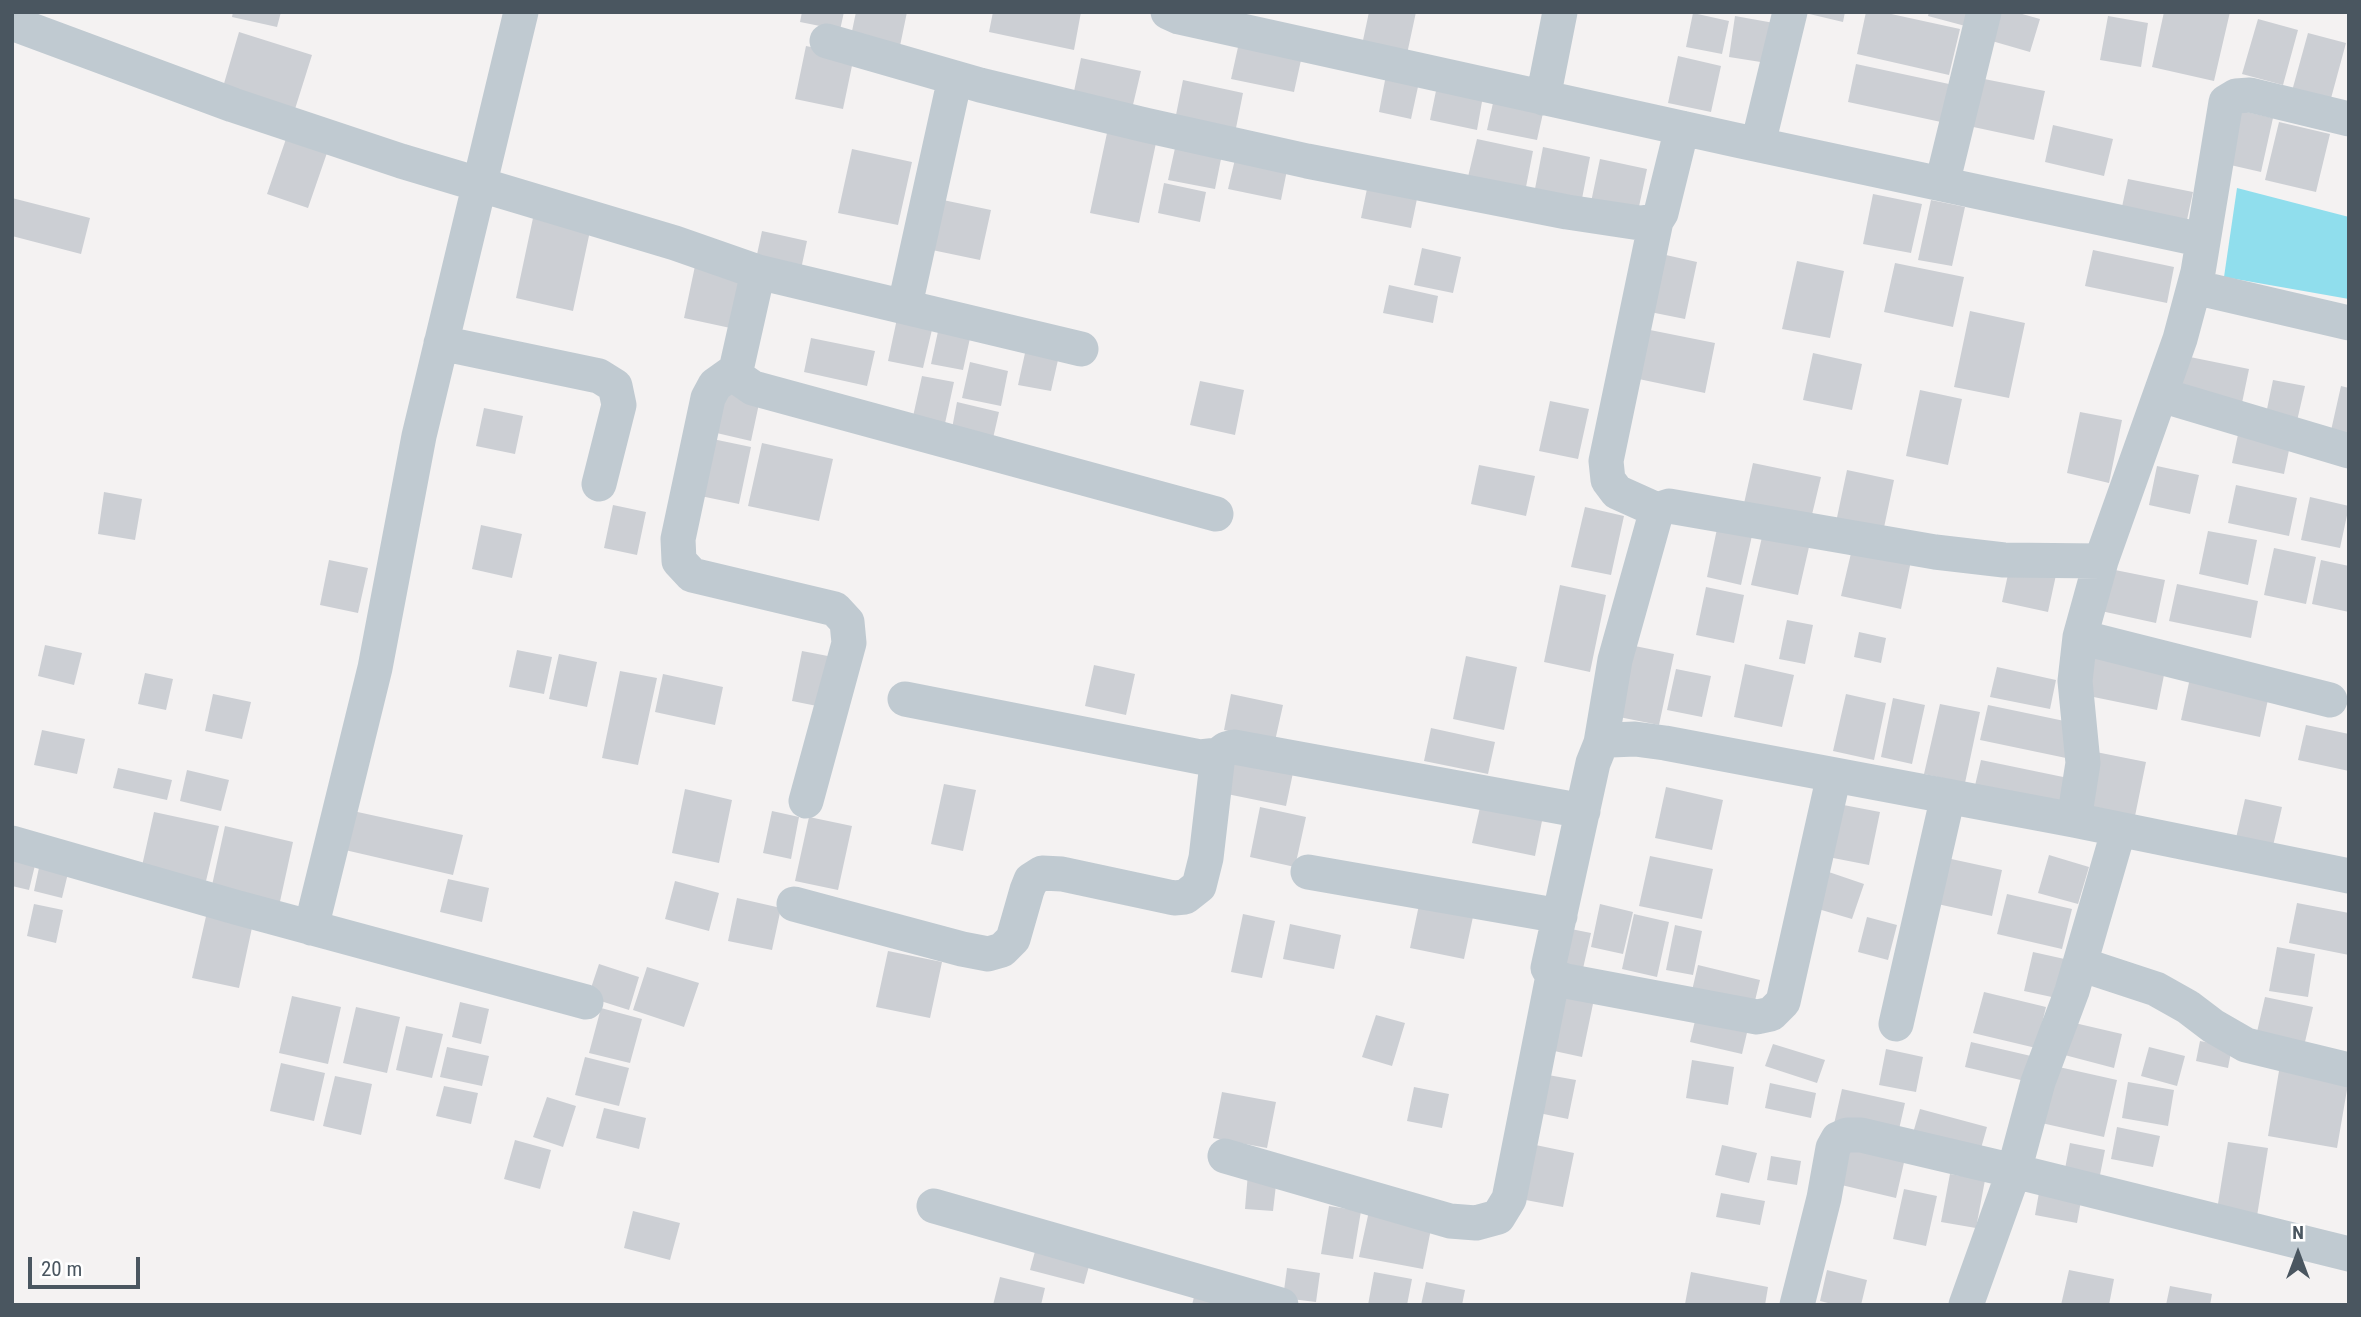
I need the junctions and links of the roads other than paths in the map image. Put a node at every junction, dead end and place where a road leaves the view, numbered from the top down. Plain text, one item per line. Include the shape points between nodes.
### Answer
1 (521, 12) edge
2 (1168, 12) edge
3 (1560, 12) edge
4 (1790, 12) edge
5 (1984, 12) edge
6 (12, 23) edge
7 (827, 41) dead end
8 (955, 78) junction
9 (1544, 98) junction
10 (2349, 119) edge
11 (1682, 128) junction
12 (1758, 144) junction
13 (480, 184) junction
14 (1942, 184) junction
15 (1656, 221) junction
16 (2203, 240) junction
17 (758, 272) junction
18 (2194, 287) junction
19 (905, 305) junction
20 (2349, 323) edge
21 (441, 343) junction
22 (1081, 349) dead end
23 (736, 370) junction
24 (2161, 395) junction
25 (2349, 452) edge
26 (599, 484) dead end
27 (1657, 510) junction
28 (1216, 514) dead end
29 (2101, 561) junction
30 (2080, 637) junction
31 (905, 699) dead end
32 (2330, 700) dead end
33 (1601, 743) junction
34 (1218, 755) junction
35 (1834, 775) junction
36 (1948, 796) junction
37 (806, 801) dead end
38 (1583, 811) junction
39 (2074, 820) junction
40 (2119, 829) junction
41 (12, 844) edge
42 (1308, 872) dead end
43 (2349, 876) edge
44 (794, 904) dead end
45 (1560, 916) junction
46 (311, 928) junction
47 (2080, 964) junction
48 (1553, 976) junction
49 (586, 1002) dead end
50 (1896, 1024) dead end
51 (2347, 1064) edge
52 (1225, 1156) dead end
53 (2014, 1171) junction
54 (934, 1206) dead end
55 (2349, 1254) edge
56 (1280, 1305) edge
57 (1797, 1305) edge
58 (1966, 1305) edge

1 - 13 street
2 - 9 street
3 - 9 street
4 - 12 street
5 - 14 street
6 - 13 street via 233,105
7 - 8 street
8 - 15 street via 1307,161 1567,212 1640,223
8 - 19 street
9 - 11 street
10 - 16 street via 2250,95 2227,102
11 - 12 street
11 - 15 street
12 - 14 street
13 - 17 street
13 - 21 street
14 - 16 street
15 - 27 street via 1606,461 1608,480 1617,492
16 - 18 street
17 - 19 street
17 - 23 street
18 - 20 street
18 - 24 street
19 - 22 street
21 - 26 street via 599,376 615,386 619,405
21 - 46 street via 375,668
23 - 28 street via 753,388
23 - 37 street via 715,385 708,398 678,539 679,561 692,575 835,609 847,622 849,643
24 - 25 street
24 - 29 street
27 - 29 street via 1669,506 2004,560
27 - 33 street via 1615,660
29 - 30 street
30 - 32 street
30 - 39 street via 2075,681 2083,763
31 - 34 street via 1200,757
33 - 35 street via 1635,739
33 - 38 street
34 - 38 street via 1234,747
34 - 44 street via 1206,858 1199,886 1185,897 1042,873 1031,880 1013,939 1002,950 988,954
35 - 36 street
35 - 48 street via 1783,1002 1772,1014 1757,1017
36 - 39 street
36 - 50 street
38 - 45 street
39 - 40 street
40 - 43 street
40 - 47 street
41 - 46 street
42 - 45 street
45 - 48 street via 1548,968
46 - 49 street
47 - 51 street via 2156,989 2246,1045
47 - 53 street via 2038,1082
48 - 52 street via 1509,1199 1498,1217 1476,1223 1450,1221
53 - 55 street
53 - 57 street via 1861,1135 1838,1139
53 - 58 street
54 - 56 street

